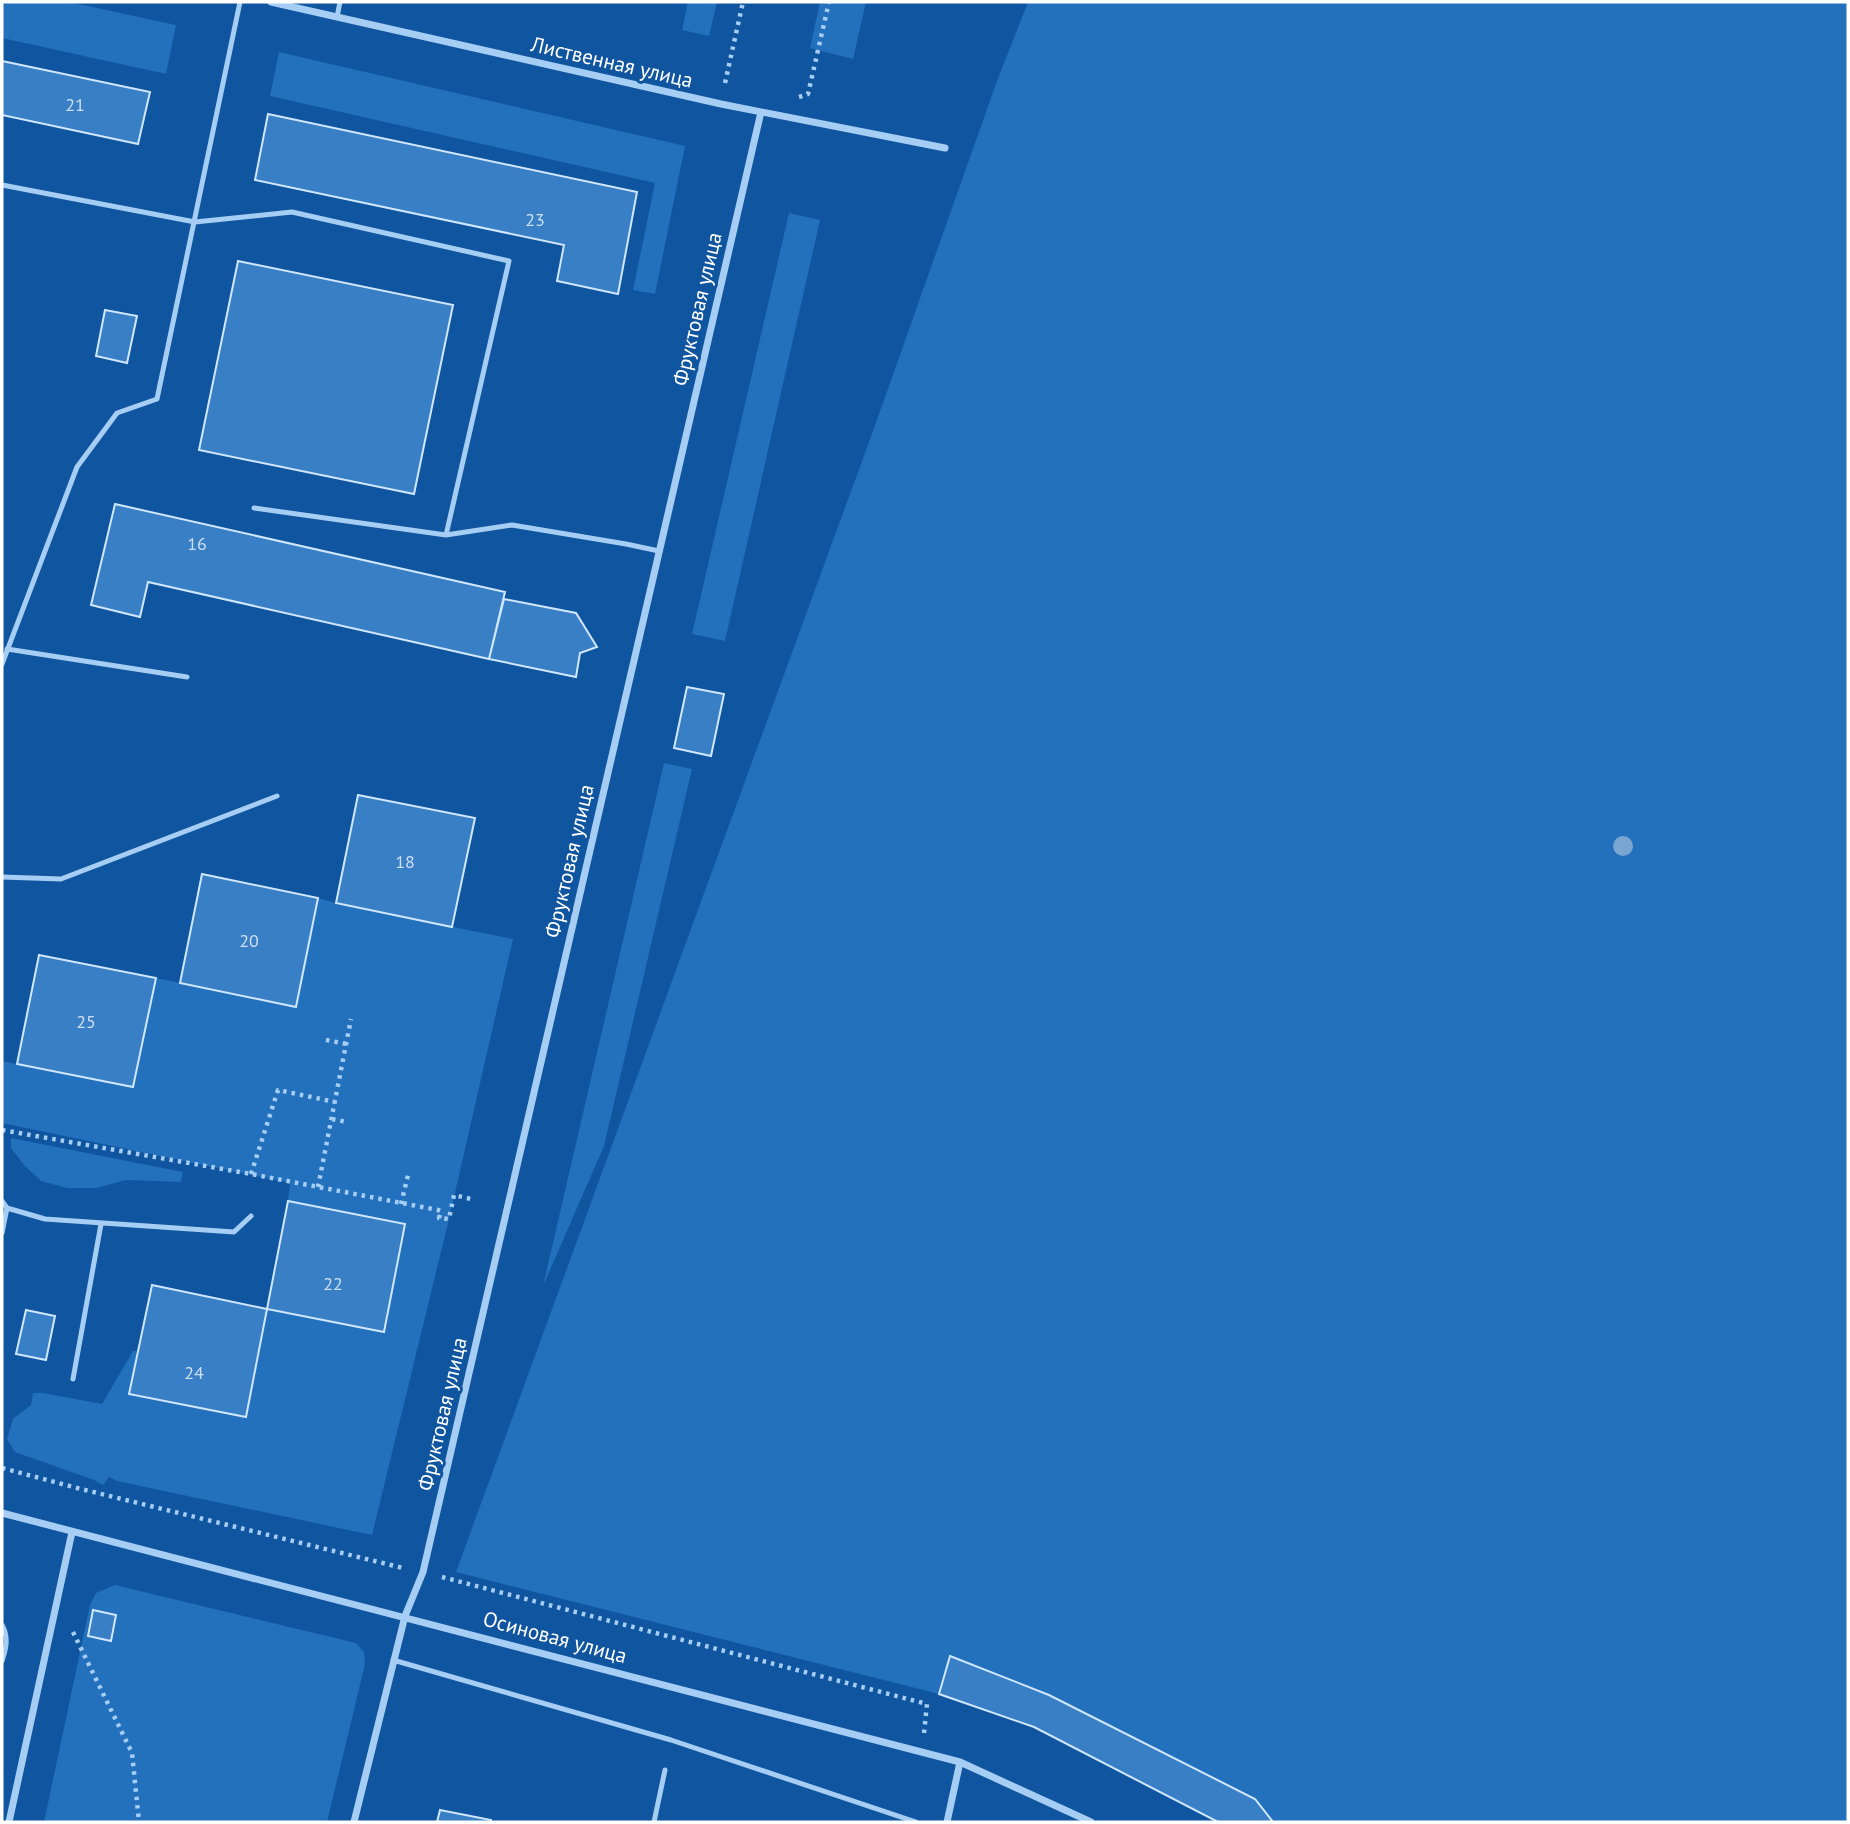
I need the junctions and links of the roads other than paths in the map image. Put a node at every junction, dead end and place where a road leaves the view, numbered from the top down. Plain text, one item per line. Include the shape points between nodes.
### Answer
1 (240, 2) edge
2 (271, 2) edge
3 (340, 2) edge
4 (337, 17) junction
5 (761, 112) junction
6 (946, 148) dead end
7 (2, 185) edge
8 (195, 222) junction
9 (254, 508) dead end
10 (446, 535) junction
11 (659, 551) junction
12 (7, 649) junction
13 (2, 664) edge
14 (187, 677) dead end
15 (277, 796) dead end
16 (2, 877) edge
17 (2, 1200) edge
18 (7, 1208) junction
19 (251, 1216) dead end
20 (101, 1224) junction
21 (2, 1233) edge
22 (73, 1379) dead end
23 (2, 1513) edge
24 (72, 1532) junction
25 (405, 1616) junction
26 (2, 1625) edge
27 (393, 1660) junction
28 (2, 1661) edge
29 (960, 1762) junction
30 (665, 1770) dead end
31 (9, 1822) edge
32 (354, 1822) edge
33 (654, 1822) edge
34 (916, 1822) edge
35 (947, 1822) edge
36 (1091, 1822) edge

1 - 8 lane
2 - 4 street, Лиственная улица
3 - 4 lane
4 - 5 street, Лиственная улица
5 - 6 street, Лиственная улица
5 - 11 street, Фруктовая улица
7 - 8 lane
8 - 10 lane via 292,212 509,261
8 - 12 lane via 157,399 117,413 78,467
9 - 10 lane
10 - 11 lane via 512,525
11 - 25 street, Фруктовая улица via 423,1572
12 - 13 lane
12 - 14 lane
15 - 16 lane via 61,879
17 - 18 lane
18 - 20 lane via 45,1219
18 - 21 lane
19 - 20 lane via 234,1232
20 - 22 lane
23 - 24 street, Осиновая улица
24 - 25 street, Осиновая улица
24 - 31 street
25 - 27 street, Фруктовая улица
25 - 29 street, Осиновая улица
26 - 28 lane via 7,1645
27 - 32 street, Фруктовая улица
27 - 34 lane via 671,1740
29 - 35 street
29 - 36 street, Осиновая улица
30 - 33 lane

